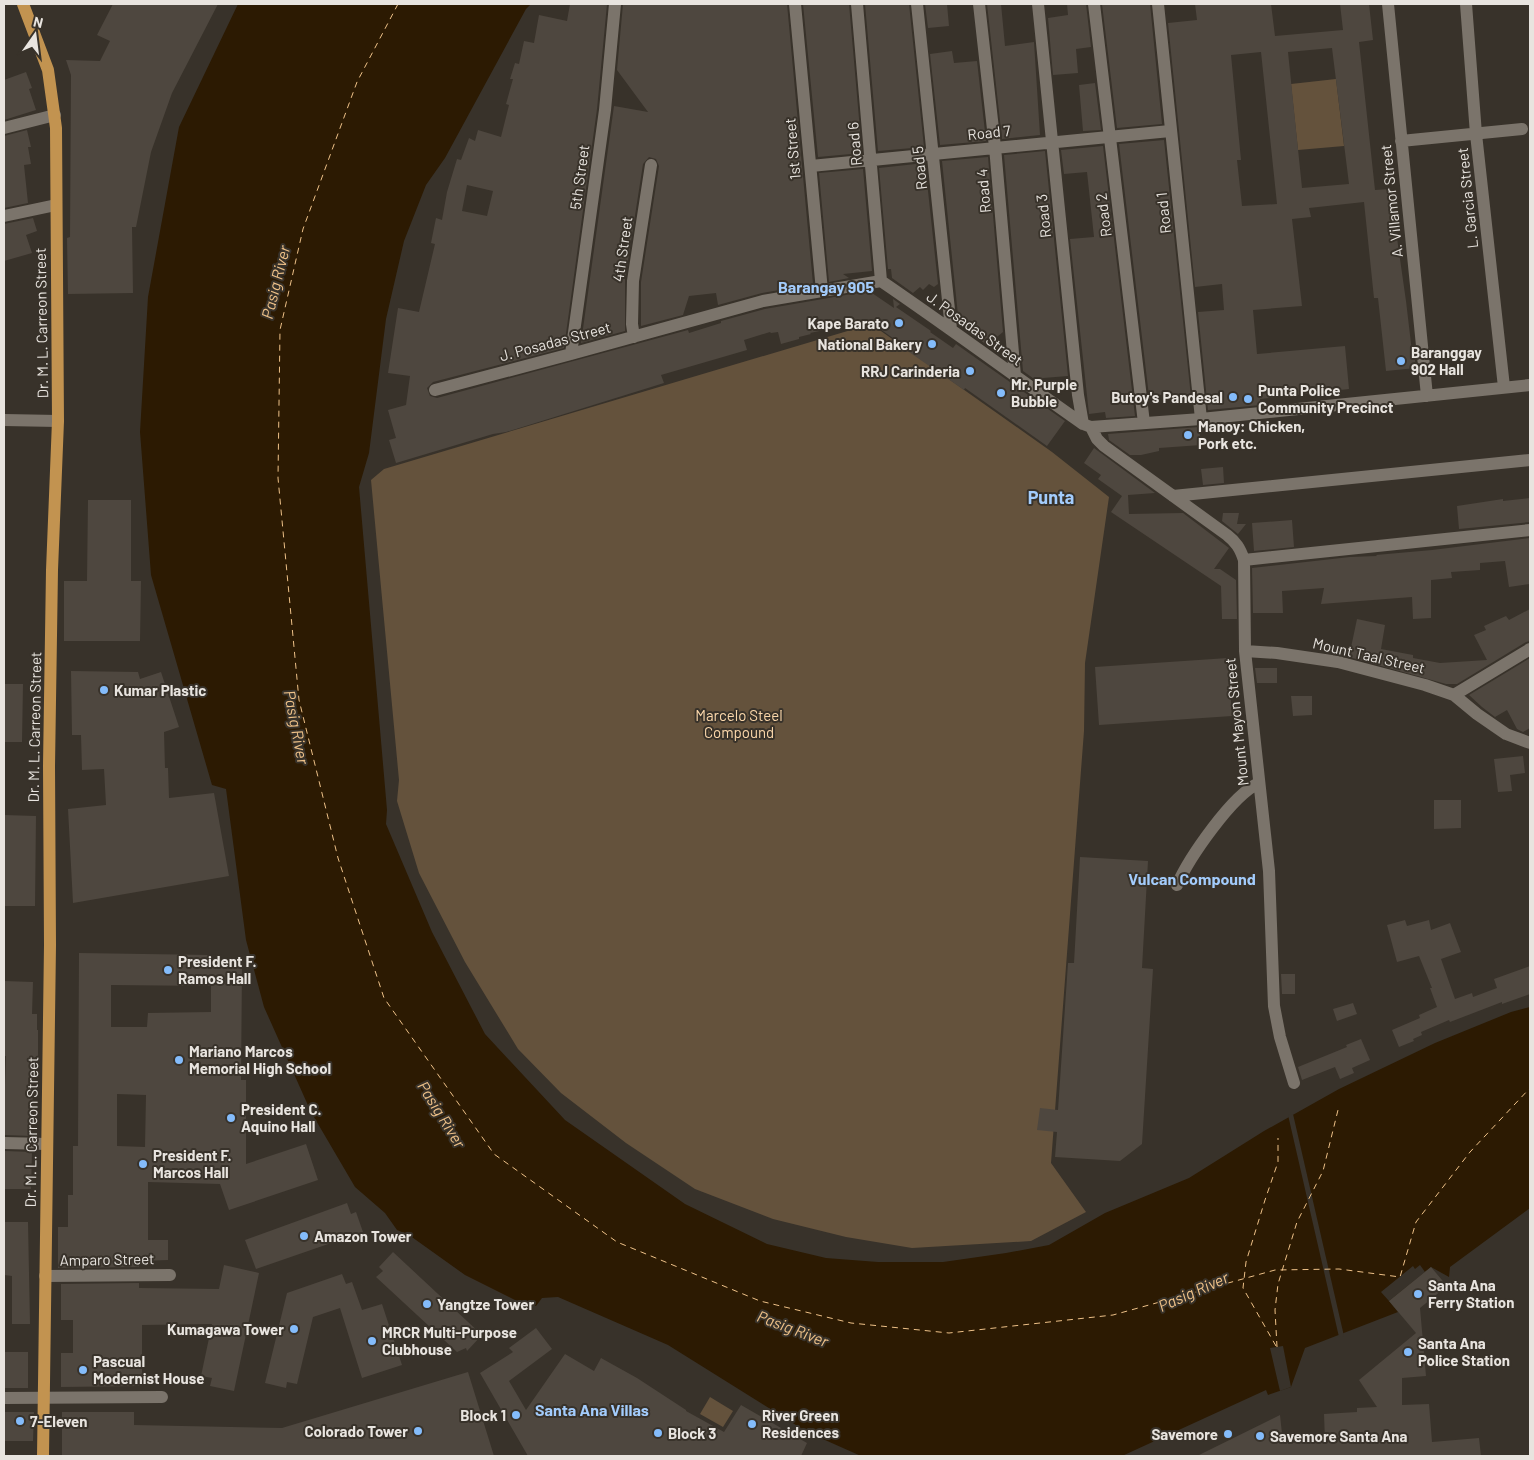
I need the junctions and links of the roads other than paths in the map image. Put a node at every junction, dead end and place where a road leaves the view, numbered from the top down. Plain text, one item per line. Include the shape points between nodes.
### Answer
1 (24, 4) edge
2 (615, 4) edge
3 (795, 4) edge
4 (857, 4) edge
5 (917, 4) edge
6 (979, 4) edge
7 (1038, 4) edge
8 (1094, 4) edge
9 (1158, 4) edge
10 (1388, 4) edge
11 (1466, 4) edge
12 (55, 115) junction
13 (4, 128) edge
14 (1522, 129) dead end
15 (1170, 131) junction
16 (1476, 134) junction
17 (1110, 137) junction
18 (1401, 141) junction
19 (1052, 142) junction
20 (995, 148) junction
21 (934, 154) junction
22 (872, 159) junction
23 (651, 165) dead end
24 (810, 166) junction
25 (56, 205) junction
26 (4, 216) edge
27 (881, 281) junction
28 (822, 291) junction
29 (951, 329) junction
30 (634, 337) junction
31 (571, 354) junction
32 (1015, 376) junction
33 (1530, 385) edge
34 (1504, 388) junction
35 (435, 390) dead end
36 (1427, 396) junction
37 (1202, 419) junction
38 (4, 420) edge
39 (58, 421) junction
40 (1144, 423) junction
41 (1087, 426) junction
42 (1530, 460) edge
43 (1174, 496) junction
44 (1530, 530) edge
45 (1244, 560) junction
46 (1530, 649) edge
47 (1245, 651) junction
48 (1454, 695) junction
49 (1530, 743) edge
50 (1259, 783) junction
51 (1176, 885) dead end
52 (1294, 1083) dead end
53 (4, 1143) edge
54 (47, 1144) junction
55 (170, 1275) dead end
56 (45, 1276) junction
57 (162, 1397) dead end
58 (4, 1398) edge
59 (44, 1398) junction
60 (43, 1456) edge

1 - 12 main road, Dr. M. L. Carreon Street via 48,70
2 - 31 street, 5th Street via 605,110
3 - 24 street, 1st Street
4 - 22 street, Road 6
5 - 21 street, Road 5
6 - 20 street, Road 4
7 - 19 street, Road 3
8 - 17 street, Road 2
9 - 15 street, Road 1
10 - 18 street, A. Villamor Street
11 - 16 street, L. Garcia Street
12 - 13 street
12 - 25 main road, Dr. M. L. Carreon Street
14 - 16 street
15 - 17 street, Road 7
15 - 37 street, Road 1
16 - 18 street
16 - 34 street, L. Garcia Street
17 - 19 street, Road 7
17 - 40 street, Road 2
18 - 36 street, A. Villamor Street
19 - 20 street, Road 7
19 - 41 street, Road 3 via 1078,396
20 - 21 street, Road 7
20 - 32 street, Road 4
21 - 22 street, Road 7
21 - 29 street, Road 5
22 - 24 street, Road 7
22 - 27 street, Road 6
23 - 30 street, 4th Street via 633,281
24 - 28 street, 1st Street
25 - 26 street
25 - 39 main road, Dr. M. L. Carreon Street
27 - 28 street, J. Posadas Street
27 - 29 street, J. Posadas Street
28 - 30 street, J. Posadas Street via 763,301
29 - 32 street, J. Posadas Street
30 - 31 street, J. Posadas Street
31 - 35 street, J. Posadas Street
32 - 41 street, J. Posadas Street
33 - 34 street
34 - 36 street
36 - 37 street
37 - 40 street
38 - 39 street
39 - 54 main road, Dr. M. L. Carreon Street via 49,757
40 - 41 street
41 - 43 street, Mount Mayon Street via 1104,446
42 - 43 street
43 - 45 street, Mount Mayon Street via 1236,542
44 - 45 street
45 - 47 street, Mount Mayon Street
46 - 48 street
47 - 48 street, Mount Taal Street via 1338,662
47 - 50 street, Mount Mayon Street
48 - 49 street via 1506,734
50 - 51 street via 1244,792 1224,815 1192,857
50 - 52 street, Mount Mayon Street via 1269,871 1274,1006
53 - 54 street
54 - 56 main road, Dr. M. L. Carreon Street
55 - 56 street, Amparo Street
56 - 59 main road, Dr. M. L. Carreon Street
57 - 59 street
58 - 59 street
59 - 60 main road, Dr. M. L. Carreon Street

